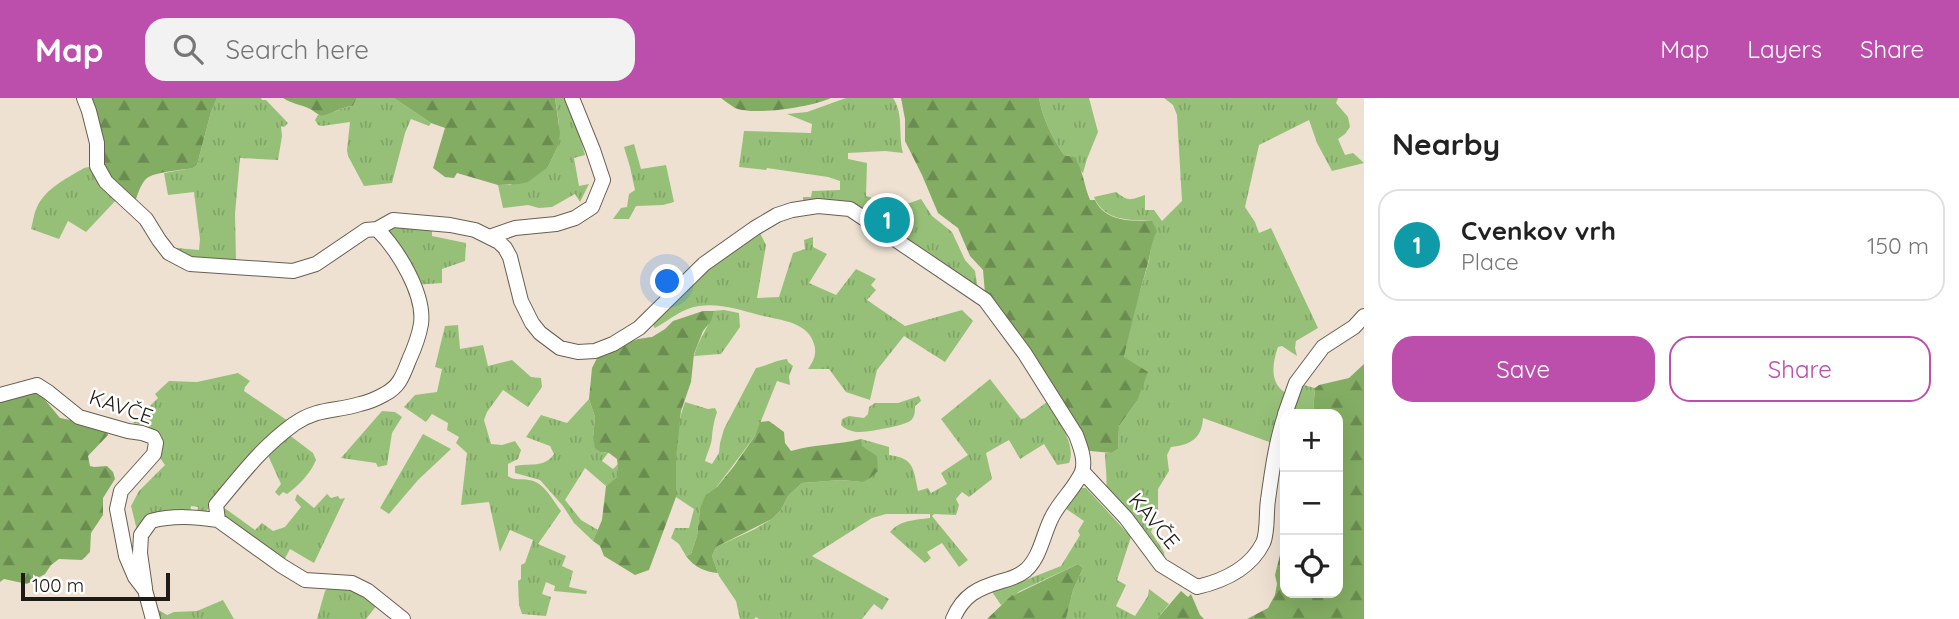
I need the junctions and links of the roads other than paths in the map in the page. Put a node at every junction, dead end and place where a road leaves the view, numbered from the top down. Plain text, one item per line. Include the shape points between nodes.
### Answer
1 (85, 98) edge
2 (572, 98) edge
3 (376, 229) junction
4 (489, 237) junction
5 (1364, 316) edge
6 (0, 395) edge
7 (1287, 409) edge
8 (1280, 429) edge
9 (1082, 471) junction
10 (218, 520) junction
11 (145, 590) junction
12 (153, 619) edge
13 (403, 619) edge
14 (953, 619) edge

1 - 3 street via 97,143 97,166 106,182 146,219 169,253 190,264 293,271 316,264 366,230
2 - 4 street via 603,180 592,207 556,224 515,228
3 - 4 street via 393,220 463,227
3 - 10 street via 395,253 421,303 421,324 400,384 359,405 325,410 293,425 260,452 216,505
4 - 9 street via 510,257 526,315 540,332 560,348 594,351 639,328 704,264 777,215 818,206 850,209 985,300 1076,435 1082,449
5 - 7 street, KAVČE via 1322,347 1296,383
6 - 11 street, KAVČE via 37,385 79,417 153,437 154,454 121,491 117,509 126,556
8 - 9 street, KAVČE via 1264,542 1244,568 1216,583 1197,587 1161,565
9 - 14 street via 1025,571 968,596
10 - 11 street, KAVČE via 193,516 151,521 141,535
10 - 13 street via 305,580 352,583
11 - 12 street, KAVČE

